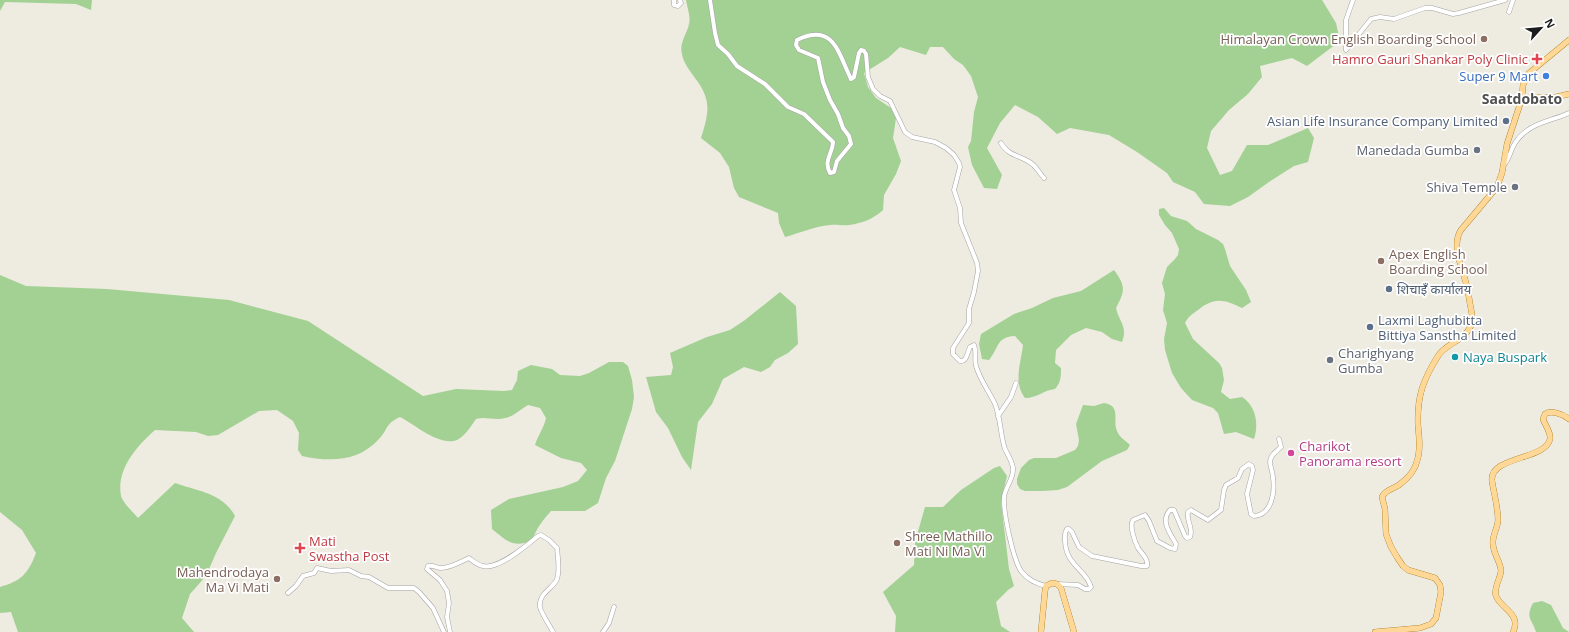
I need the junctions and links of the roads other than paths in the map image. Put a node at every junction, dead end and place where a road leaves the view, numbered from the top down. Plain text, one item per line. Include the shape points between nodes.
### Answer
1 (674, 0) edge
2 (680, 0) edge
3 (710, 0) edge
4 (1353, 0) edge
5 (1505, 0) edge
6 (1513, 0) edge
7 (1509, 12) dead end
8 (1569, 40) edge
9 (1569, 94) edge
10 (1522, 98) junction
11 (1569, 113) edge
12 (1001, 143) dead end
13 (1503, 166) junction
14 (1044, 178) dead end
15 (1016, 383) dead end
16 (998, 416) junction
17 (1569, 419) edge
18 (1279, 439) dead end
19 (1057, 584) junction
20 (1046, 586) junction
21 (288, 592) dead end
22 (614, 607) dead end
23 (444, 632) edge
24 (450, 632) edge
25 (552, 632) edge
26 (603, 632) edge
27 (1041, 632) edge
28 (1074, 632) edge
29 (1375, 632) edge
30 (1513, 632) edge

1 - 2 street via 674,5 678,6
3 - 16 street via 718,45 737,66 765,84 788,107 804,114 833,142 829,153 830,174 834,172 837,161 851,144 823,82 818,58 799,50 796,45 797,40 802,37 819,35 833,42 851,79 854,77 858,53 864,51 868,77 873,89 890,101 905,132 912,137 935,142 954,154 960,168 954,190 978,271 969,309 969,323 953,348 953,354 963,362 970,347 974,345 976,366
4 - 5 street via 1346,20 1346,50 1371,19 1394,19 1425,8 1453,14
6 - 7 street
8 - 10 main road via 1528,74 1523,85
9 - 10 main road
10 - 13 main road via 1507,144
11 - 13 street via 1529,128 1514,144
12 - 14 street via 1017,157 1031,163
13 - 29 main road via 1500,181 1494,192 1458,236 1459,257 1472,324 1461,338 1441,352 1428,374 1418,400 1417,462 1408,476 1382,497 1386,534 1396,557 1406,568 1435,578 1440,585 1441,594 1436,618 1433,623 1426,626
15 - 16 street via 1011,397
16 - 20 street via 1005,449 1013,467 1004,496 1012,548 1021,570 1038,585
17 - 30 main road via 1564,415 1547,412 1543,419 1550,434 1547,444 1536,452 1502,466 1492,477 1498,521 1493,545 1500,570 1496,593 1498,600 1512,616 1515,626
18 - 19 street via 1281,447 1271,456 1270,462 1273,477 1272,499 1261,514 1251,514 1247,494 1253,470 1249,464 1242,469 1238,478 1226,485 1221,510 1208,520 1191,510 1188,512 1192,531 1190,537 1184,536 1174,510 1168,512 1166,524 1176,544 1175,548 1157,541 1145,515 1133,520 1131,527 1147,566 1092,556 1080,548 1072,532 1067,529 1065,545 1068,557 1091,587 1085,589 1078,585
19 - 20 main road
19 - 28 main road via 1063,593
20 - 27 main road
21 - 23 street via 303,576 314,573 317,568 349,570 369,577 388,588 414,588 433,608
22 - 26 street
24 - 25 street via 447,591 440,580 427,569 428,566 447,567 469,558 483,566 491,566 513,556 541,535 557,548 558,575 541,601 540,608

